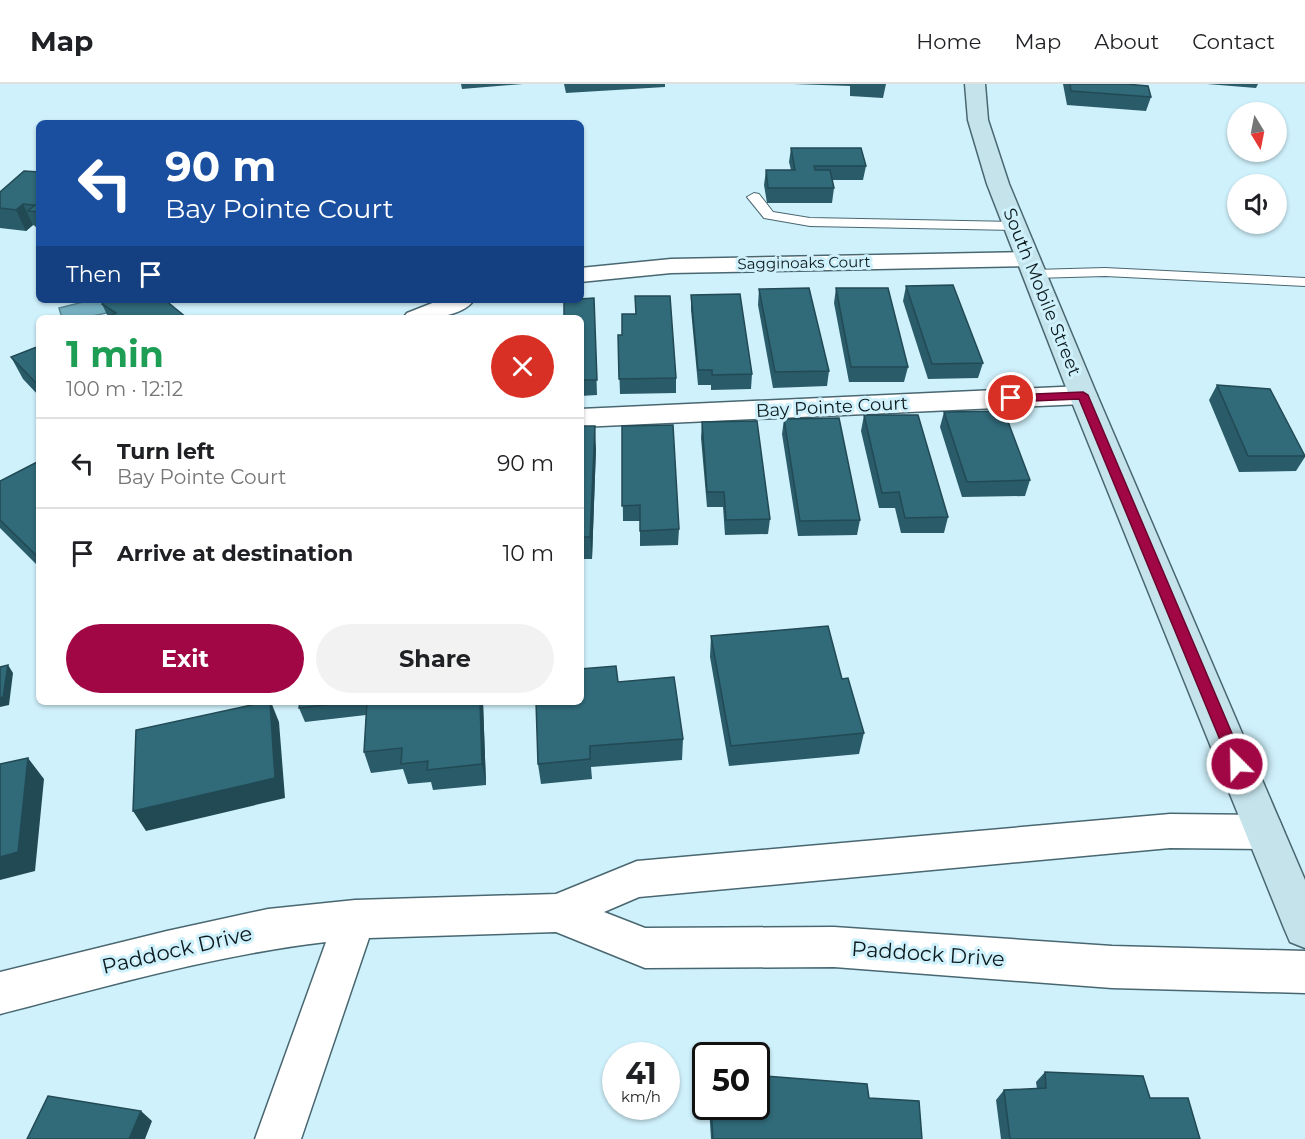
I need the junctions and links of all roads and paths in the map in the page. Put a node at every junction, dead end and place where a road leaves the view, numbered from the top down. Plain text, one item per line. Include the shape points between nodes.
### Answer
1 (975, 84) edge
2 (754, 197) dead end
3 (1015, 226) junction
4 (1031, 266) junction
5 (584, 275) edge
6 (1305, 282) edge
7 (454, 303) edge
8 (424, 315) edge
9 (1083, 395) junction
10 (584, 418) edge
11 (1265, 832) junction
12 (557, 913) junction
13 (355, 918) junction
14 (1305, 928) edge
15 (1305, 972) edge
16 (0, 993) edge
17 (278, 1139) edge

1 - 3 main road, South Mobile Street via 978,120
2 - 3 lane via 769,215 810,222
3 - 4 main road, South Mobile Street
4 - 5 street, Sagginoaks Court via 671,266
4 - 6 lane
4 - 9 main road, South Mobile Street
7 - 8 street
9 - 10 street, Bay Pointe Court
9 - 11 main road, South Mobile Street
11 - 12 street, Paddock Drive via 1170,831 637,879
11 - 14 main road, South Mobile Street
12 - 13 street, Paddock Drive
12 - 15 street, Paddock Drive via 645,948 834,947 1112,968
13 - 16 street, Paddock Drive via 268,929
13 - 17 street

